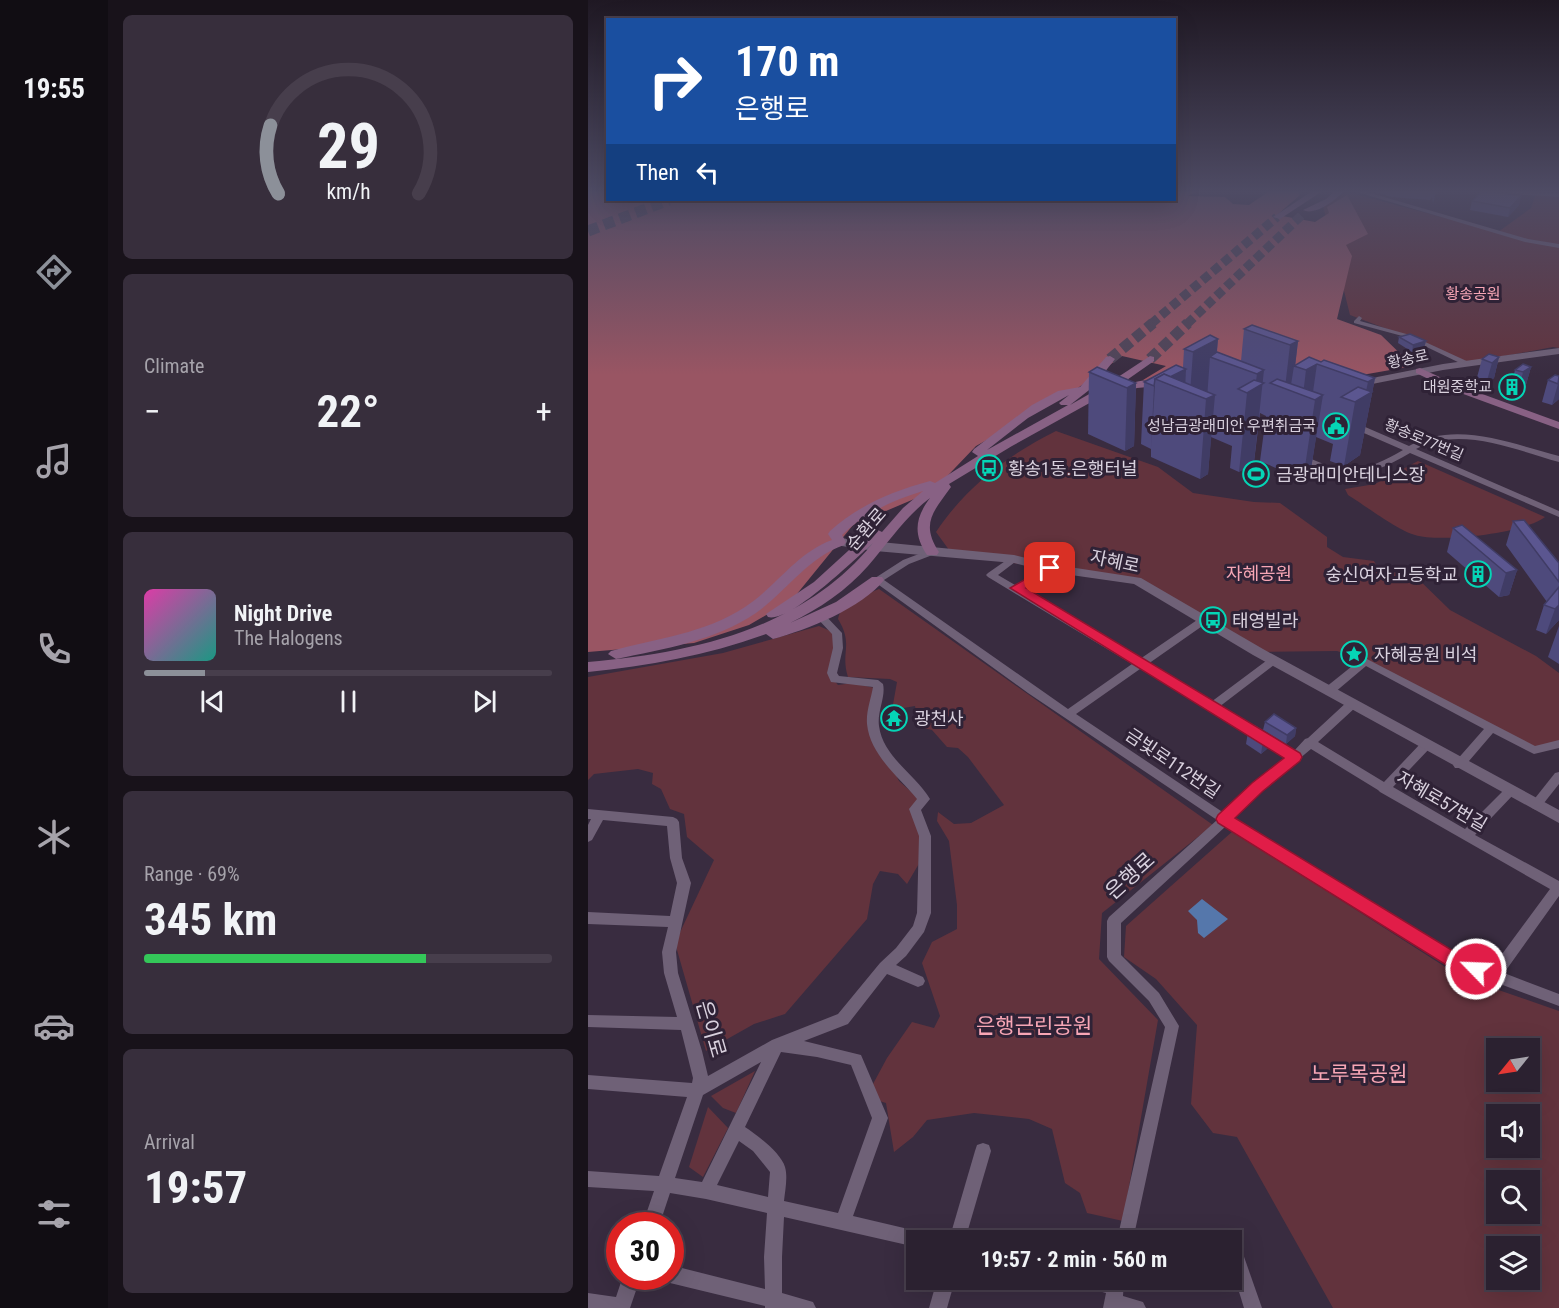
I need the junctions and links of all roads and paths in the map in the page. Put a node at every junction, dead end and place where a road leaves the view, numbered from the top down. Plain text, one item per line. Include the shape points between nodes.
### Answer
1 (1359, 318) dead end
2 (1559, 351) edge
3 (1110, 359) tunnel mouth
4 (1150, 359) tunnel mouth
5 (1467, 363) junction
6 (1420, 371) junction
7 (1130, 381) edge
8 (1347, 386) edge
9 (1079, 389) dead end
10 (1348, 423) dead end
11 (1559, 426) edge
12 (1303, 448) dead end
13 (1411, 448) junction
14 (995, 450) junction
15 (975, 455) junction
16 (1559, 459) edge
17 (954, 477) junction
18 (930, 485) junction
19 (1559, 514) edge
20 (839, 542) junction
21 (870, 547) junction
22 (932, 552) junction
23 (1014, 560) junction
24 (1050, 568) junction
25 (877, 580) junction
26 (1017, 588) junction
27 (820, 616) junction
28 (1204, 620) junction
29 (616, 654) junction
30 (588, 657) edge
31 (653, 659) junction
32 (1274, 660) junction
33 (1141, 664) junction
34 (588, 667) edge
35 (1330, 690) junction
36 (1352, 704) junction
37 (1211, 707) junction
38 (1068, 714) junction
39 (1492, 728) junction
40 (1309, 742) junction
41 (1559, 744) edge
42 (1426, 746) junction
43 (1295, 757) junction
44 (1460, 765) junction
45 (1559, 776) edge
46 (1384, 789) junction
47 (1510, 791) junction
48 (1536, 805) junction
49 (593, 814) edge
50 (1559, 817) edge
51 (1224, 819) junction
52 (1467, 836) junction
53 (588, 837) edge
54 (1559, 887) edge
55 (588, 918) edge
56 (675, 921) junction
57 (885, 967) junction
58 (1494, 976) junction
59 (918, 981) dead end
60 (1559, 1000) edge
61 (588, 1021) edge
62 (686, 1024) junction
63 (777, 1045) junction
64 (588, 1082) edge
65 (696, 1091) junction
66 (735, 1129) junction
67 (983, 1151) dead end
68 (588, 1179) edge
69 (664, 1184) junction
70 (706, 1191) junction
71 (777, 1206) junction
72 (655, 1212) edge
73 (843, 1222) junction
74 (960, 1230) edge
75 (1127, 1230) edge
76 (906, 1237) edge
77 (1242, 1275) edge
78 (684, 1278) edge
79 (627, 1290) edge
80 (943, 1290) edge
81 (1114, 1294) edge
82 (588, 1302) edge
83 (774, 1304) edge
84 (621, 1307) edge
85 (807, 1308) edge
86 (938, 1308) edge
87 (1137, 1308) edge
88 (1253, 1308) edge

1 - 5 street via 1356,322 1408,336
2 - 5 street, 황송로
3 - 15 main road, 순환로 via 1089,385 1068,402
4 - 14 main road, 순환로 via 1119,384
5 - 6 street, 황송로
6 - 8 street, 황송로
6 - 11 main road
7 - 14 main road via 1160,384 1122,389
9 - 15 main road via 1035,409
10 - 13 street, 황송로77번길
12 - 13 street via 1294,454 1337,472 1380,467
13 - 16 street via 1436,438 1486,439
13 - 19 street, 황송로77번길
14 - 17 main road, 순환로
15 - 18 main road, 순환로
17 - 21 main road, 순환로 via 918,501
17 - 22 main road via 923,521 922,538
18 - 20 main road via 905,491 859,514 835,534
18 - 21 main road, 순환로 via 897,511
20 - 22 street, 자혜로
20 - 29 main road via 824,547 739,618 680,639
21 - 29 main road, 순환로 via 803,596 760,620 684,643
21 - 31 main road, 순환로 via 854,572 828,595 781,622 718,645
22 - 23 street, 자혜로
22 - 25 street
23 - 24 street, 자혜로
23 - 26 street via 991,575
24 - 26 street
24 - 28 street, 자혜로 via 1137,581
25 - 27 main road
25 - 38 street, 금빛로112번길
26 - 33 street
27 - 31 main road via 734,646
27 - 57 street via 837,633 832,674 835,679 878,684 871,717 873,731 886,757 924,799 915,809 925,836 924,913 919,928
28 - 32 street, 자혜로
28 - 33 street
29 - 30 main road, 순환로
31 - 34 main road, 순환로
32 - 35 street, 자혜로
32 - 37 street
33 - 37 street
33 - 38 street
35 - 36 street, 자혜로
35 - 39 street via 1365,661
36 - 40 street, 은행로
36 - 42 street, 자혜로
37 - 43 street
38 - 51 street, 금빛로112번길
39 - 41 street via 1534,750
39 - 44 street
40 - 43 street, 은행로
40 - 46 street, 자혜로57번길
42 - 44 street, 자혜로
42 - 46 street
43 - 51 street, 은행로
44 - 47 street, 자혜로
45 - 48 street
46 - 52 street, 자혜로57번길
47 - 48 street, 자혜로
47 - 52 street
48 - 50 street, 자혜로
49 - 53 street
49 - 56 street, 은이로 via 673,822 676,858 684,883
51 - 58 street, 금빛로112번길 via 1457,962
51 - 75 street, 은행로 via 1114,921 1114,957 1154,997 1172,1026
52 - 54 street, 자혜로57번길
54 - 58 street
55 - 56 street
56 - 62 street, 은이로 via 669,952 671,973
57 - 59 street
57 - 63 street via 843,1019
58 - 60 street, 금빛로112번길
61 - 62 street
62 - 65 street, 은이로 via 701,1078
63 - 65 street
63 - 66 street
63 - 73 street via 804,1046 856,1060 880,1118
64 - 65 street
65 - 69 street, 은이로
66 - 70 street
66 - 71 street via 759,1146 778,1169
67 - 74 street
68 - 69 street
69 - 70 street
69 - 72 street, 은이로
70 - 71 street
71 - 73 street
71 - 83 street
73 - 76 street
77 - 88 street
78 - 83 street
79 - 84 street
80 - 86 street
81 - 87 street
82 - 84 street
83 - 85 street

